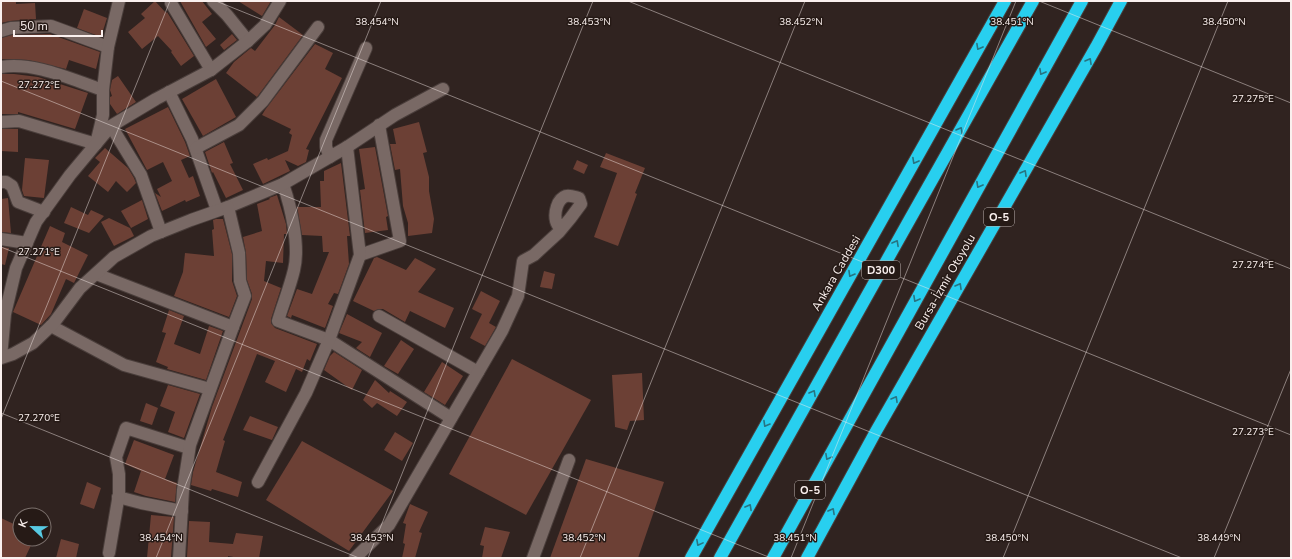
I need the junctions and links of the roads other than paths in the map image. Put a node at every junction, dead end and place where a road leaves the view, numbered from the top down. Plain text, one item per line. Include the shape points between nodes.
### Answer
1 (119, 1) edge
2 (213, 1) edge
3 (280, 1) edge
4 (1005, 1) edge
5 (1033, 1) edge
6 (1082, 1) edge
7 (1121, 1) edge
8 (171, 3) dead end
9 (318, 27) dead end
10 (1, 31) edge
11 (248, 41) junction
12 (108, 47) junction
13 (366, 48) dead end
14 (1, 67) edge
15 (211, 70) junction
16 (443, 89) dead end
17 (103, 90) junction
18 (169, 92) junction
19 (1, 122) edge
20 (380, 125) junction
21 (112, 126) junction
22 (96, 144) junction
23 (347, 147) junction
24 (196, 148) junction
25 (330, 157) junction
26 (1, 182) edge
27 (283, 184) junction
28 (223, 209) junction
29 (44, 212) junction
30 (561, 230) dead end
31 (161, 232) junction
32 (1, 240) edge
33 (27, 243) junction
34 (360, 254) junction
35 (96, 274) junction
36 (5, 294) edge
37 (379, 316) dead end
38 (51, 326) junction
39 (233, 327) junction
40 (329, 340) junction
41 (1, 358) edge
42 (478, 372) junction
43 (210, 389) junction
44 (451, 418) junction
45 (189, 448) junction
46 (569, 460) dead end
47 (258, 482) dead end
48 (118, 497) junction
49 (182, 511) junction
50 (109, 553) dead end
51 (179, 558) edge
52 (355, 558) edge
53 (533, 558) edge
54 (691, 558) edge
55 (720, 558) edge
56 (773, 558) edge
57 (807, 558) edge

1 - 12 street
2 - 11 street via 228,15
3 - 11 street via 265,24
4 -> 54 highway, Ankara Caddesi / D300
55 -> 5 highway, D300
6 -> 56 highway, Bursa-İzmir Otoyolu / O-5
57 -> 7 highway, Bursa-İzmir Otoyolu / O-5 via 875,433
8 - 15 street
9 - 24 street via 263,101 239,125
10 - 12 street via 50,26
11 - 15 street
12 - 17 street
13 - 25 street via 326,140
14 - 17 street via 13,65 40,68
15 - 18 street
16 - 20 street via 395,114
17 - 22 street via 103,115
18 - 21 street
18 - 24 street
19 - 22 street via 19,121
20 - 23 street
20 - 34 street via 400,241
21 - 22 street
21 - 31 street via 141,175
22 - 29 street
23 - 25 street
23 - 34 street
24 - 28 street
25 - 27 street
26 - 29 street via 12,186 18,202
27 - 28 street
27 - 40 street via 290,204 296,250 294,269 278,320
28 - 31 street
28 - 39 street via 239,253 240,281 246,296
29 - 33 street via 36,222
30 - 42 street via 534,255 523,261 518,296 502,331
31 - 35 street via 114,257
32 - 33 street
33 - 36 street
34 - 40 street
35 - 38 street via 80,288
35 - 39 street
36 - 41 street
37 - 42 street
38 - 41 street via 32,343
38 - 43 street via 124,365
39 - 43 street
40 - 44 street
40 - 47 street via 306,393
42 - 44 street
43 - 45 street
44 - 52 street via 389,524
45 - 48 street via 126,428 116,457 119,474
45 - 49 street
46 - 53 street
48 - 49 street
48 - 50 street
49 - 51 street

